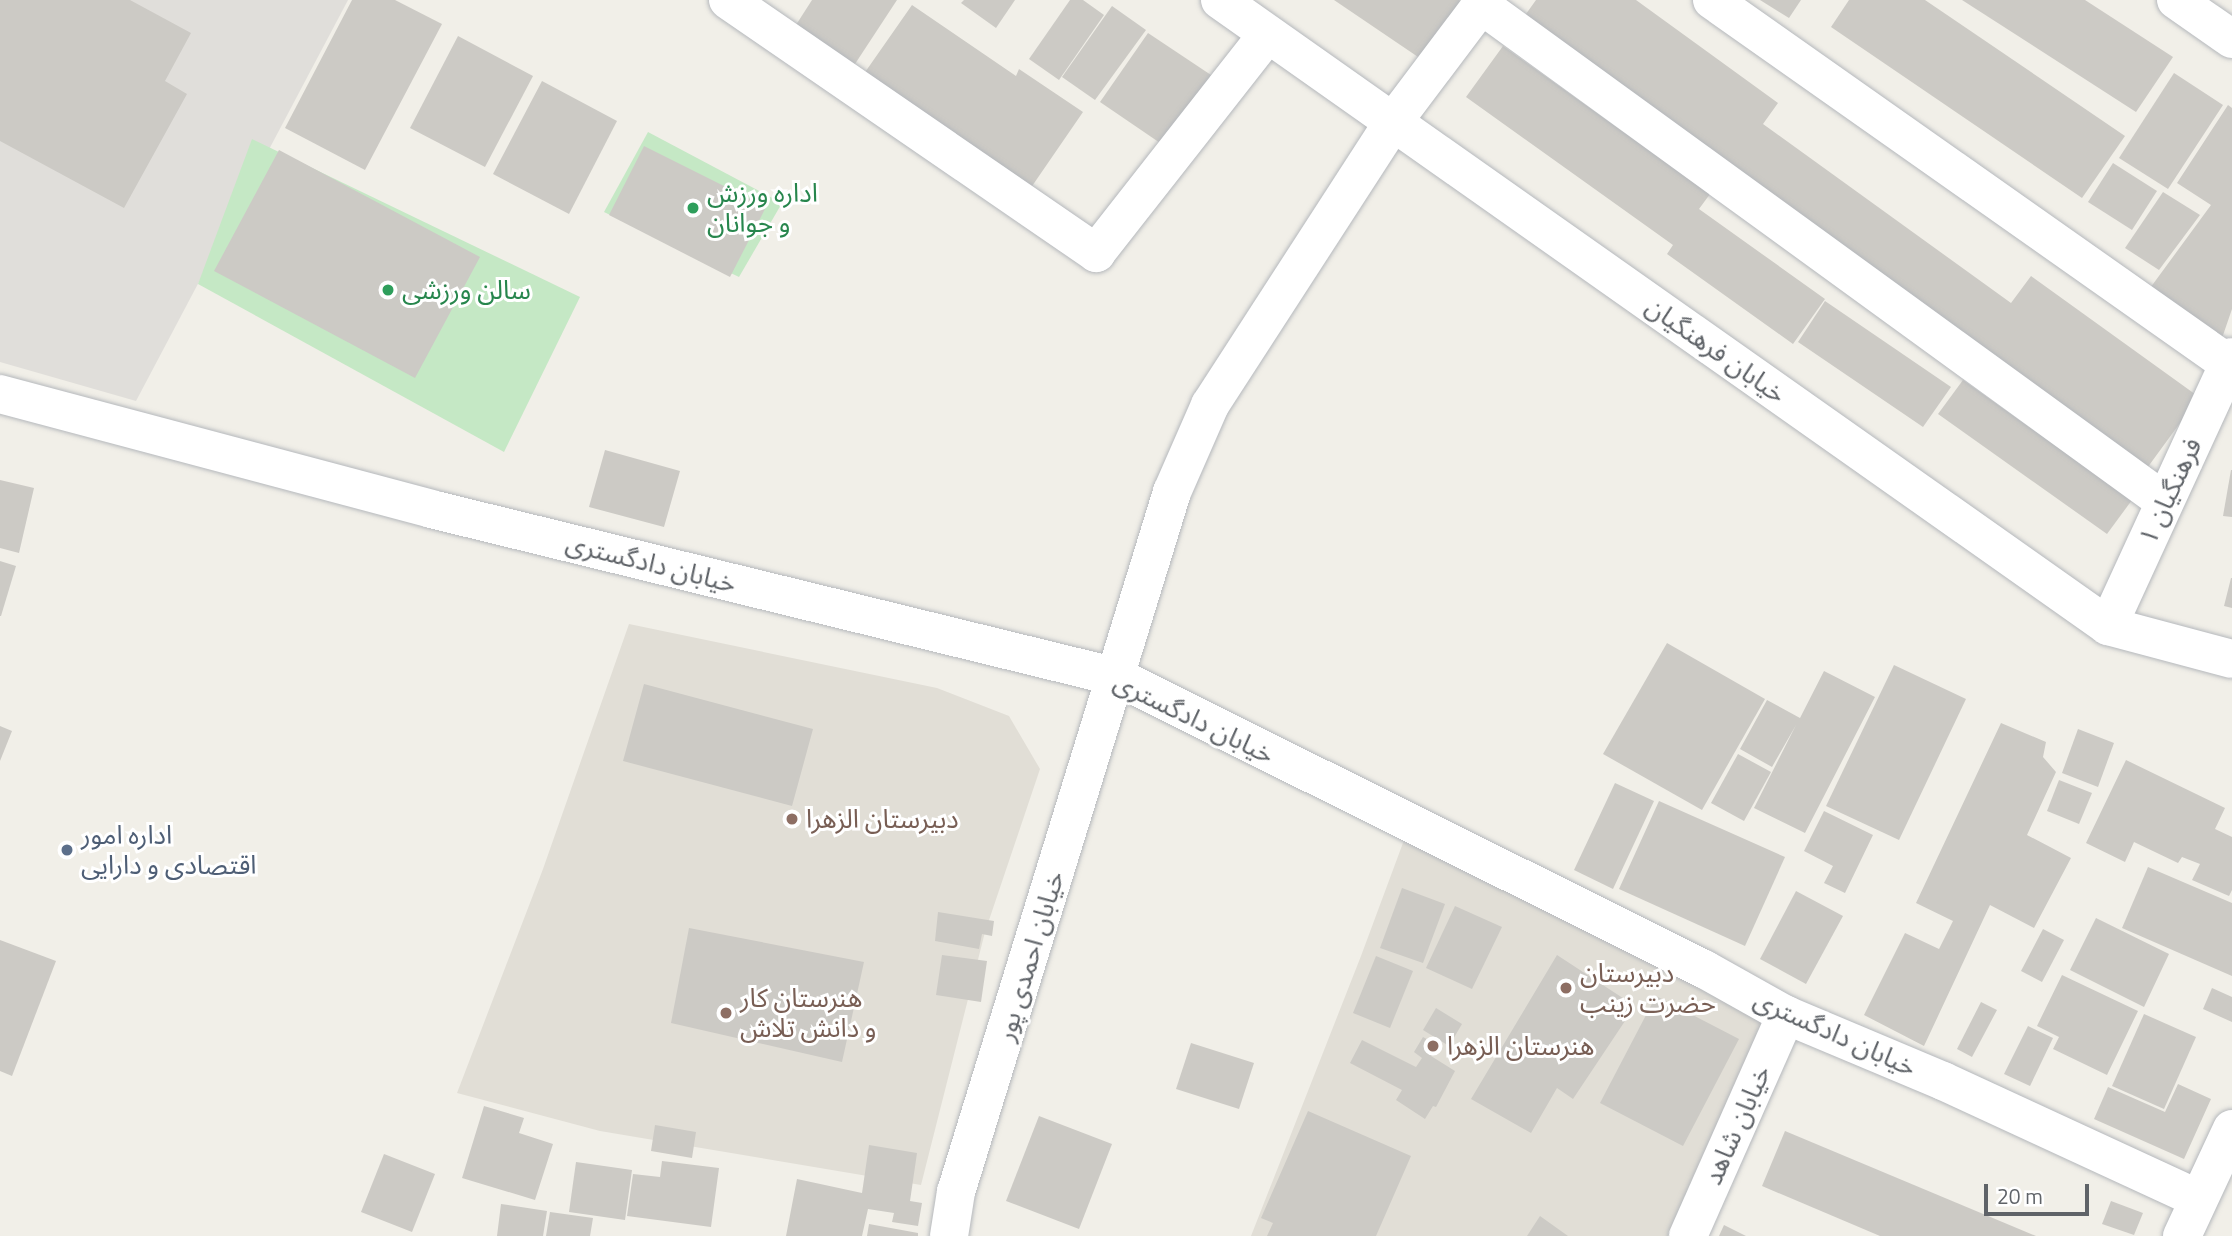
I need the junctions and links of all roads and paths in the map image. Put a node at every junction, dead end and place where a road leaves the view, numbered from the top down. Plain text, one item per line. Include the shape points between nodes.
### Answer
1 (728, 0) edge
2 (1220, 0) edge
3 (1712, 0) edge
4 (2176, 0) edge
5 (1483, 3) edge
6 (1268, 34) junction
7 (2232, 39) edge
8 (1393, 122) junction
9 (2230, 360) edge
10 (0, 394) edge
11 (2165, 502) junction
12 (2108, 626) junction
13 (2232, 659) edge
14 (1117, 677) junction
15 (1786, 1015) junction
16 (2232, 1129) edge
17 (2198, 1199) junction
18 (948, 1236) edge
19 (1688, 1236) edge
20 (2182, 1236) edge

1 - 6 street via 1096,253
2 - 6 street, خیابان فرهنگیان
3 - 9 street
4 - 7 street
5 - 8 street, خیابان احمدی پور
5 - 11 street
6 - 8 street, خیابان فرهنگیان
8 - 12 street, خیابان فرهنگیان
8 - 14 street, خیابان احمدی پور via 1210,405 1172,492
9 - 11 street, فرهنگیان ۱
10 - 14 street, خیابان دادگستری via 431,509
11 - 12 street, فرهنگیان ۱
12 - 13 street, خیابان فرهنگیان
14 - 15 street, خیابان دادگستری via 1704,969
14 - 18 street, خیابان احمدی پور via 956,1192
15 - 17 street, خیابان دادگستری via 1943,1081
15 - 19 street, خیابان شاهد
16 - 17 street
17 - 20 street

